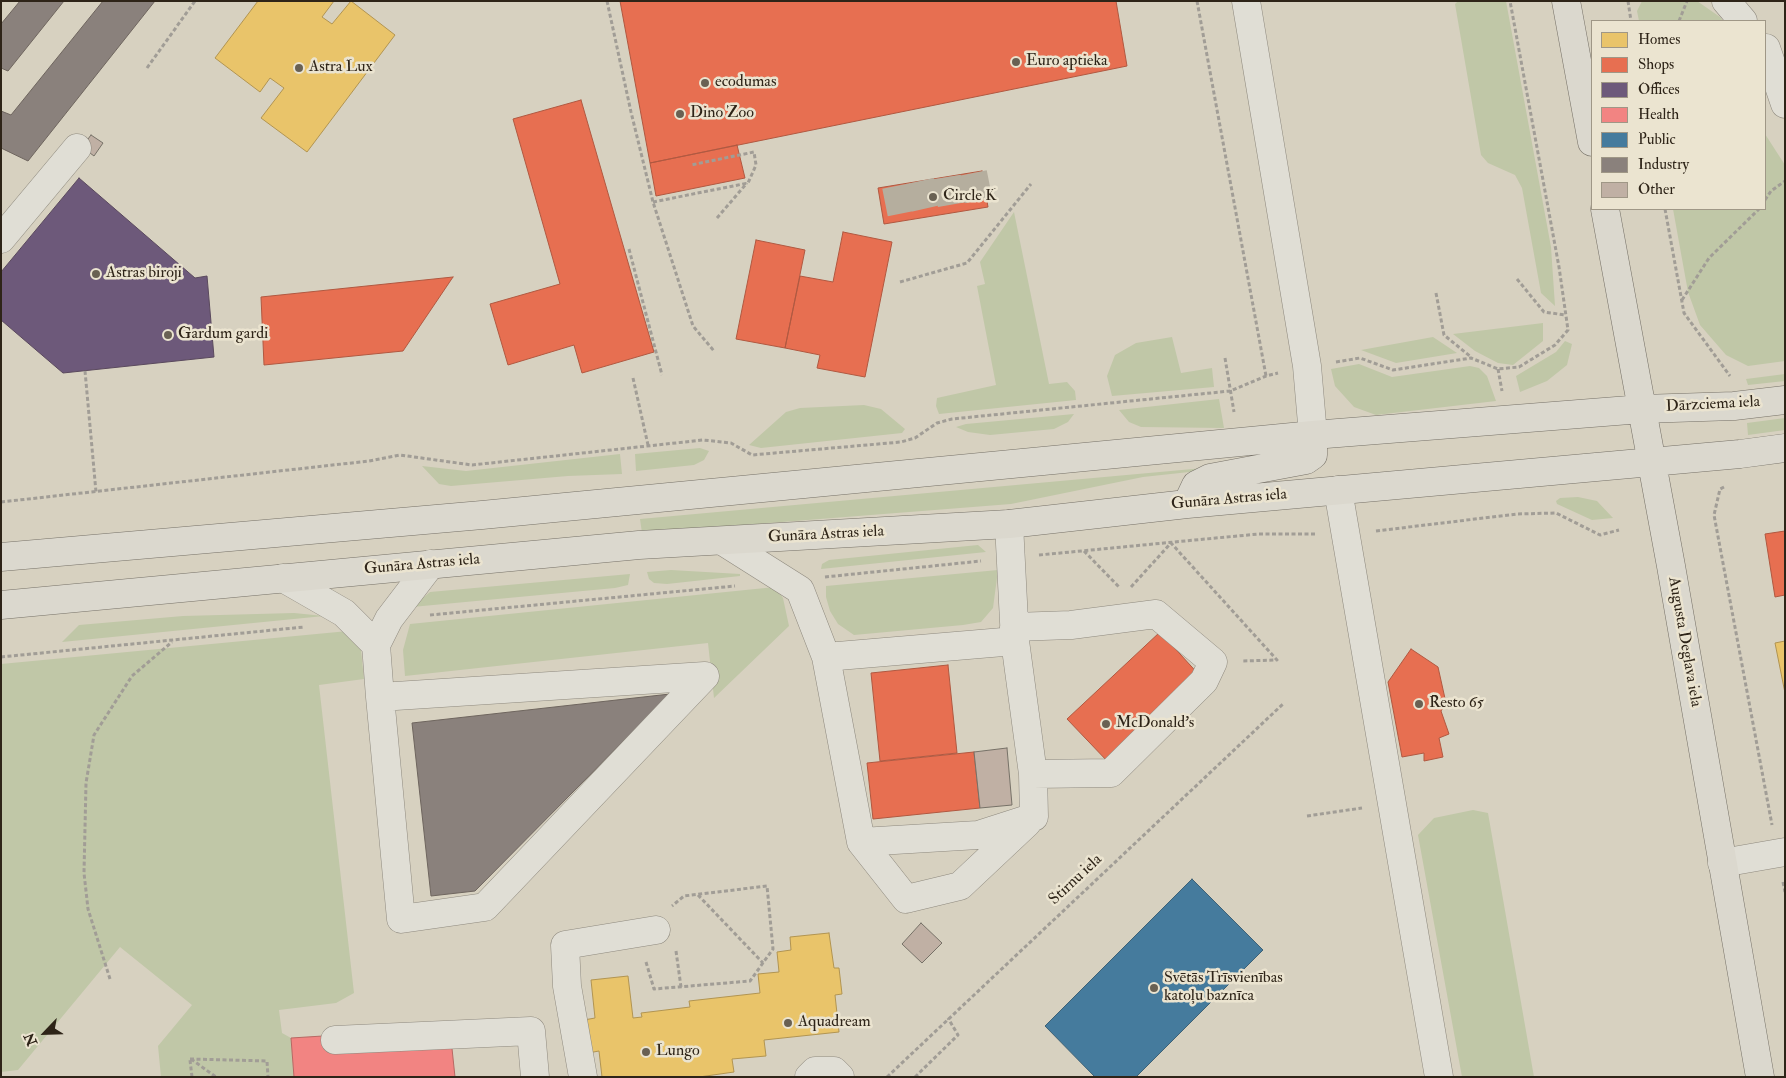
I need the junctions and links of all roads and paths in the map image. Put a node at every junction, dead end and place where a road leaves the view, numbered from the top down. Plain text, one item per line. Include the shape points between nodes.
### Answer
1 (195, 1) edge
2 (607, 1) edge
3 (1197, 1) edge
4 (1246, 1) edge
5 (1510, 1) edge
6 (1566, 1) edge
7 (1628, 1) edge
8 (1687, 1) edge
9 (1726, 1) edge
10 (1631, 20) edge
11 (1679, 20) edge
12 (1742, 20) edge
13 (1766, 49) edge
14 (1766, 50) edge
15 (147, 68) dead end
16 (1785, 78) edge
17 (1785, 104) edge
18 (1591, 137) edge
19 (78, 148) dead end
20 (691, 165) dead end
21 (1785, 181) edge
22 (748, 183) junction
23 (1031, 184) dead end
24 (1766, 198) edge
25 (653, 202) junction
26 (1605, 210) edge
27 (1665, 210) edge
28 (1757, 210) edge
29 (718, 218) dead end
30 (1, 239) edge
31 (630, 249) dead end
32 (1517, 278) dead end
33 (900, 282) dead end
34 (1436, 293) dead end
35 (1682, 301) junction
36 (1566, 315) junction
37 (714, 351) dead end
38 (1225, 358) dead end
39 (1471, 358) junction
40 (1306, 366) junction
41 (1498, 369) junction
42 (86, 371) dead end
43 (662, 375) dead end
44 (1266, 376) junction
45 (1729, 376) dead end
46 (633, 378) dead end
47 (1230, 391) junction
48 (1504, 400) dead end
49 (1785, 400) edge
50 (1642, 409) junction
51 (1236, 417) dead end
52 (1313, 435) junction
53 (648, 445) junction
54 (1785, 448) edge
55 (1650, 461) junction
56 (1727, 486) dead end
57 (1338, 490) junction
58 (96, 492) junction
59 (1, 502) edge
60 (1187, 504) junction
61 (1009, 524) junction
62 (1620, 530) dead end
63 (1345, 534) junction
64 (724, 542) junction
65 (1171, 543) junction
66 (1084, 551) junction
67 (1, 556) edge
68 (1011, 558) junction
69 (431, 564) junction
70 (283, 578) junction
71 (784, 581) junction
72 (737, 586) dead end
73 (642, 594) dead end
74 (1, 605) edge
75 (1014, 634) junction
76 (174, 640) dead end
77 (376, 645) junction
78 (826, 657) junction
79 (1213, 662) junction
80 (380, 697) junction
81 (1284, 702) dead end
82 (1033, 774) junction
83 (1392, 802) junction
84 (1307, 816) dead end
85 (1034, 817) junction
86 (861, 842) junction
87 (1781, 853) edge
88 (1722, 863) junction
89 (1785, 892) edge
90 (698, 895) junction
91 (662, 930) junction
92 (763, 963) junction
93 (110, 979) dead end
94 (681, 987) junction
95 (948, 1018) junction
96 (335, 1040) dead end
97 (190, 1059) junction
98 (192, 1077) edge
99 (216, 1077) edge
100 (268, 1077) edge
101 (535, 1077) edge
102 (583, 1077) edge
103 (809, 1077) edge
104 (840, 1077) edge
105 (887, 1077) edge
106 (915, 1077) edge
107 (1439, 1077) edge
108 (1760, 1077) edge

1 - 15 path
2 - 25 path
3 - 44 path
4 - 40 street
5 - 36 path via 1560,267
6 - 18 main road
7 - 10 path
8 - 11 path
9 - 12 street
13 - 16 street
14 - 17 street
19 - 30 street
20 - 22 path via 754,152 756,164
21 - 24 path
22 - 25 path
22 - 29 path
23 - 33 path via 967,263
25 - 37 path via 693,326
26 - 50 main road, Augusta Deglava iela
27 - 35 path
28 - 35 path via 1709,258
31 - 43 path
32 - 36 path via 1544,312
34 - 39 path via 1444,335
35 - 45 path via 1684,313
36 - 41 path via 1568,330 1554,345 1519,367
38 - 47 path
39 - 40 path via 1393,370 1360,358
39 - 41 path
40 - 44 path
40 - 52 street
41 - 48 path
42 - 58 path
44 - 47 path
46 - 53 path
47 - 51 path
47 - 53 path via 952,419 937,423 915,438 901,442 752,455 731,442 703,440
49 - 50 main road, Dārzciema iela via 1734,406
50 - 52 main road
50 - 55 main road, Augusta Deglava iela
52 - 60 main road via 1313,455 1306,460 1210,478 1196,485
52 - 67 main road via 518,512
53 - 58 path via 472,465 400,455
54 - 55 main road
55 - 57 main road, Gunāra Astras iela
55 - 88 main road, Augusta Deglava iela
56 - 87 path via 1720,489 1714,515
57 - 60 main road, Gunāra Astras iela
57 - 63 street
58 - 59 path
60 - 61 main road, Gunāra Astras iela
61 - 64 main road, Gunāra Astras iela
61 - 68 street
62 - 63 path via 1600,535 1556,512
63 - 65 path via 1258,534
63 - 83 street
64 - 69 main road, Gunāra Astras iela via 639,545
64 - 71 street
65 - 66 path
65 - 66 path via 1125,593
65 - 79 path via 1277,660
66 - 68 path
68 - 71 path
68 - 75 street
69 - 70 main road, Gunāra Astras iela
69 - 77 street via 390,619
70 - 74 main road, Gunāra Astras iela
70 - 77 street via 344,613
71 - 78 street via 800,590
72 - 73 path
75 - 78 street
75 - 79 street via 1156,614
75 - 82 street
76 - 93 path via 132,676 94,735 86,783 84,873 88,909
77 - 80 street
78 - 86 street
79 - 82 street via 1204,681 1111,773
80 - 80 street via 401,919 484,907 705,676
81 - 95 path, Stirnu iela
82 - 85 street
83 - 84 path
83 - 107 street
85 - 86 street via 978,835
85 - 86 street via 960,886 906,899
87 - 88 street
87 - 89 path
88 - 108 main road, Augusta Deglava iela
90 - 91 path via 684,896 671,907
90 - 92 path
90 - 92 path via 767,886 773,949
91 - 94 path
91 - 94 path via 646,964 654,989
91 - 102 street via 565,945 567,986
92 - 94 path via 750,981
95 - 105 path, Stirnu iela
95 - 106 path via 958,1036
96 - 101 street via 531,1031
97 - 98 path
97 - 99 path
97 - 100 path via 267,1061
103 - 104 street via 815,1071 834,1071

